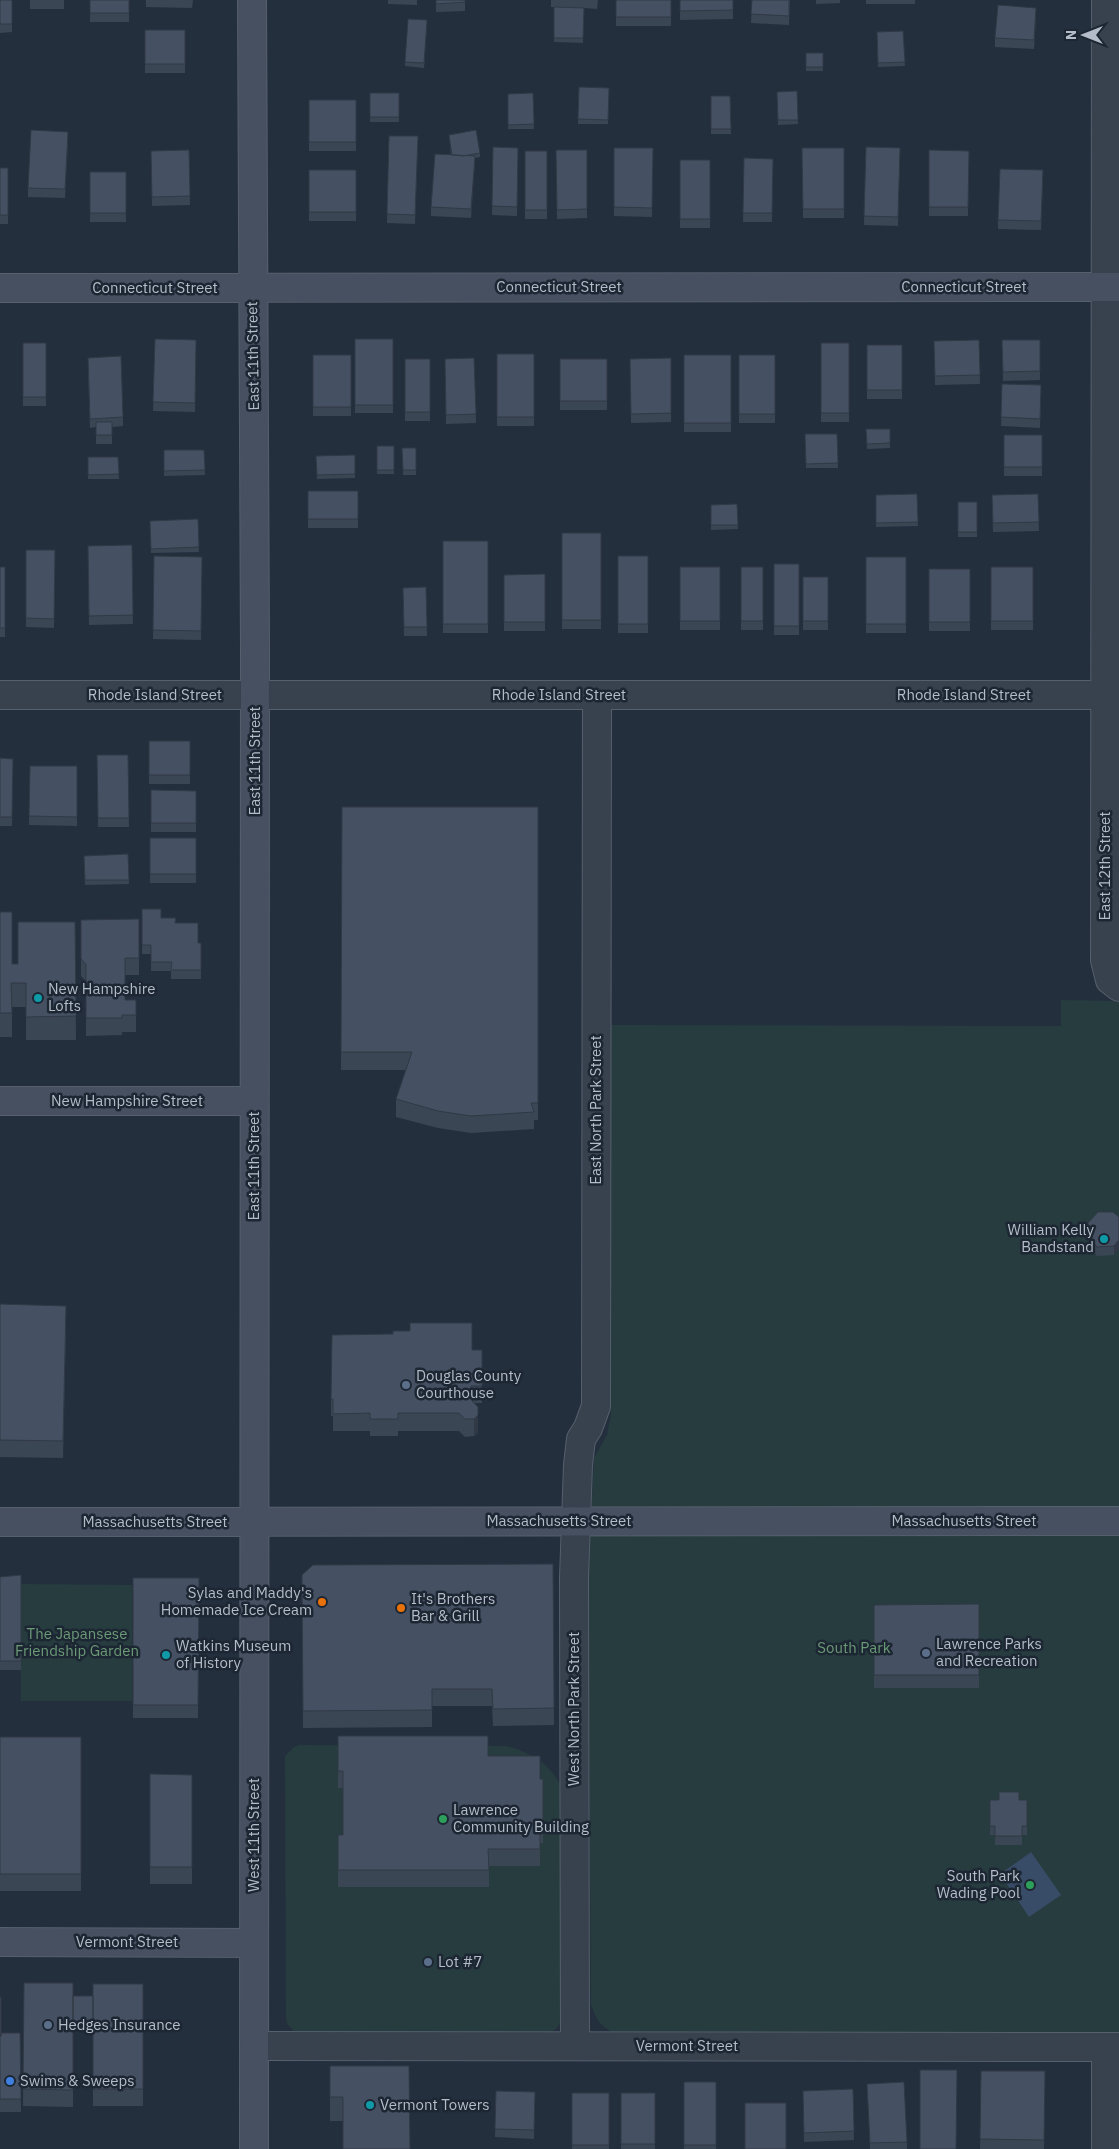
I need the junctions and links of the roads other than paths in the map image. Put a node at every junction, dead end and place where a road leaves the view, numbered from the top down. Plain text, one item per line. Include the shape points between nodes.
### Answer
1 (252, 0) edge
2 (1106, 0) edge
3 (1113, 287) edge
4 (0, 288) edge
5 (252, 288) junction
6 (1113, 694) edge
7 (0, 695) edge
8 (255, 695) junction
9 (597, 696) junction
10 (1114, 984) edge
11 (0, 1101) edge
12 (254, 1101) junction
13 (576, 1521) junction
14 (1119, 1521) edge
15 (0, 1522) edge
16 (254, 1522) junction
17 (0, 1942) edge
18 (254, 1943) junction
19 (254, 2046) junction
20 (575, 2046) junction
21 (1112, 2047) edge
22 (254, 2149) edge
23 (1106, 2149) edge

1 - 5 main road, East 11th Street
2 - 3 street, East 12th Street
3 - 5 main road, Connecticut Street
3 - 6 street, East 12th Street
4 - 5 main road, Connecticut Street
5 - 8 main road, East 11th Street
6 - 9 street, Rhode Island Street
6 - 10 street, East 12th Street via 1105,960
7 - 8 street, Rhode Island Street
8 - 9 street, Rhode Island Street
8 - 12 main road, East 11th Street
9 - 13 street, East North Park Street via 596,1406 581,1439
11 - 12 main road, New Hampshire Street
12 - 16 main road, East 11th Street
13 - 14 main road, Massachusetts Street
13 - 16 main road, Massachusetts Street
13 - 20 street, West North Park Street
15 - 16 main road, Massachusetts Street
16 - 18 main road, West 11th Street
17 - 18 main road, Vermont Street
18 - 19 main road, West 11th Street
19 - 20 street, Vermont Street
19 - 22 main road, West 11th Street
20 - 21 street, Vermont Street
21 - 23 street

